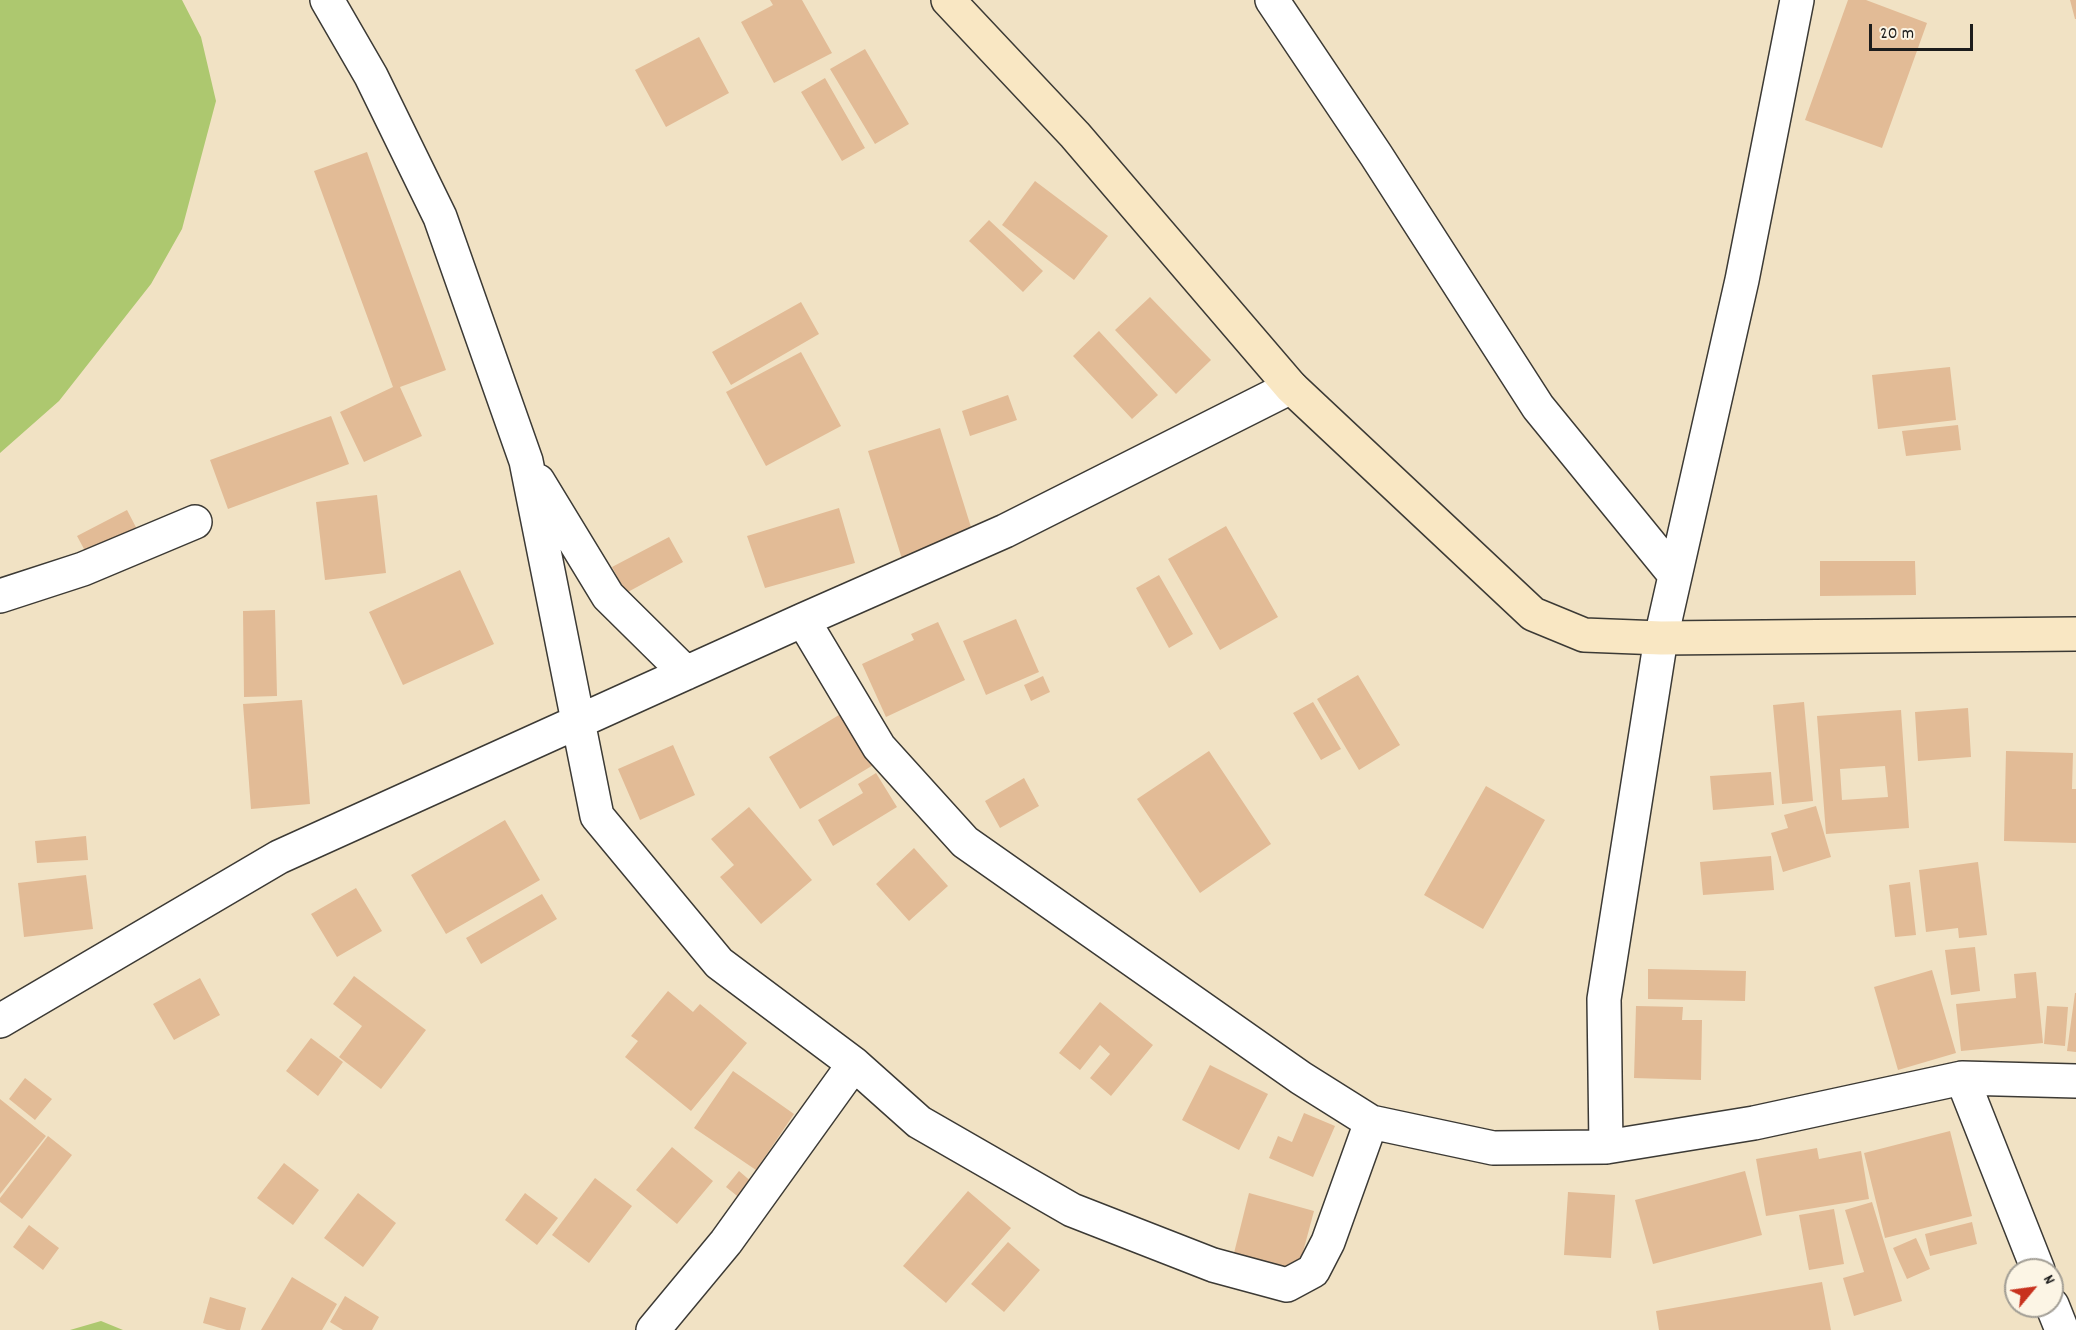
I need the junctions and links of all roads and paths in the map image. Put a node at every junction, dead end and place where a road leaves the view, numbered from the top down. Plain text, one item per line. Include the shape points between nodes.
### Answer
1 (327, 0) edge
2 (948, 0) edge
3 (1272, 0) edge
4 (1797, 0) edge
5 (1291, 387) junction
6 (526, 461) junction
7 (195, 522) dead end
8 (1675, 575) junction
9 (0, 596) edge
10 (803, 620) junction
11 (2076, 634) edge
12 (1660, 638) junction
13 (686, 673) junction
14 (578, 722) junction
15 (0, 1021) edge
16 (854, 1064) junction
17 (1962, 1078) junction
18 (2076, 1081) edge
19 (1371, 1122) junction
20 (1606, 1147) junction
21 (2033, 1258) edge
22 (653, 1330) edge

1 - 6 street via 371,76 440,217
2 - 5 main road via 1075,135
3 - 8 street via 1538,408
4 - 8 street via 1742,280
5 - 10 street via 1005,531
5 - 12 main road via 1533,614 1584,634
6 - 13 street via 608,596
6 - 14 street
7 - 9 street via 83,569
8 - 12 street
10 - 13 street
10 - 19 street via 879,747 965,842 1301,1078
11 - 12 main road
12 - 20 street via 1604,999
13 - 14 street
14 - 15 street via 279,857
14 - 16 street via 597,816 719,963
16 - 19 street via 919,1122 1072,1209 1213,1265 1287,1285 1313,1271 1328,1242
16 - 22 street via 726,1242
17 - 18 street
17 - 20 street via 1754,1123
17 - 21 street
19 - 20 street via 1493,1148

